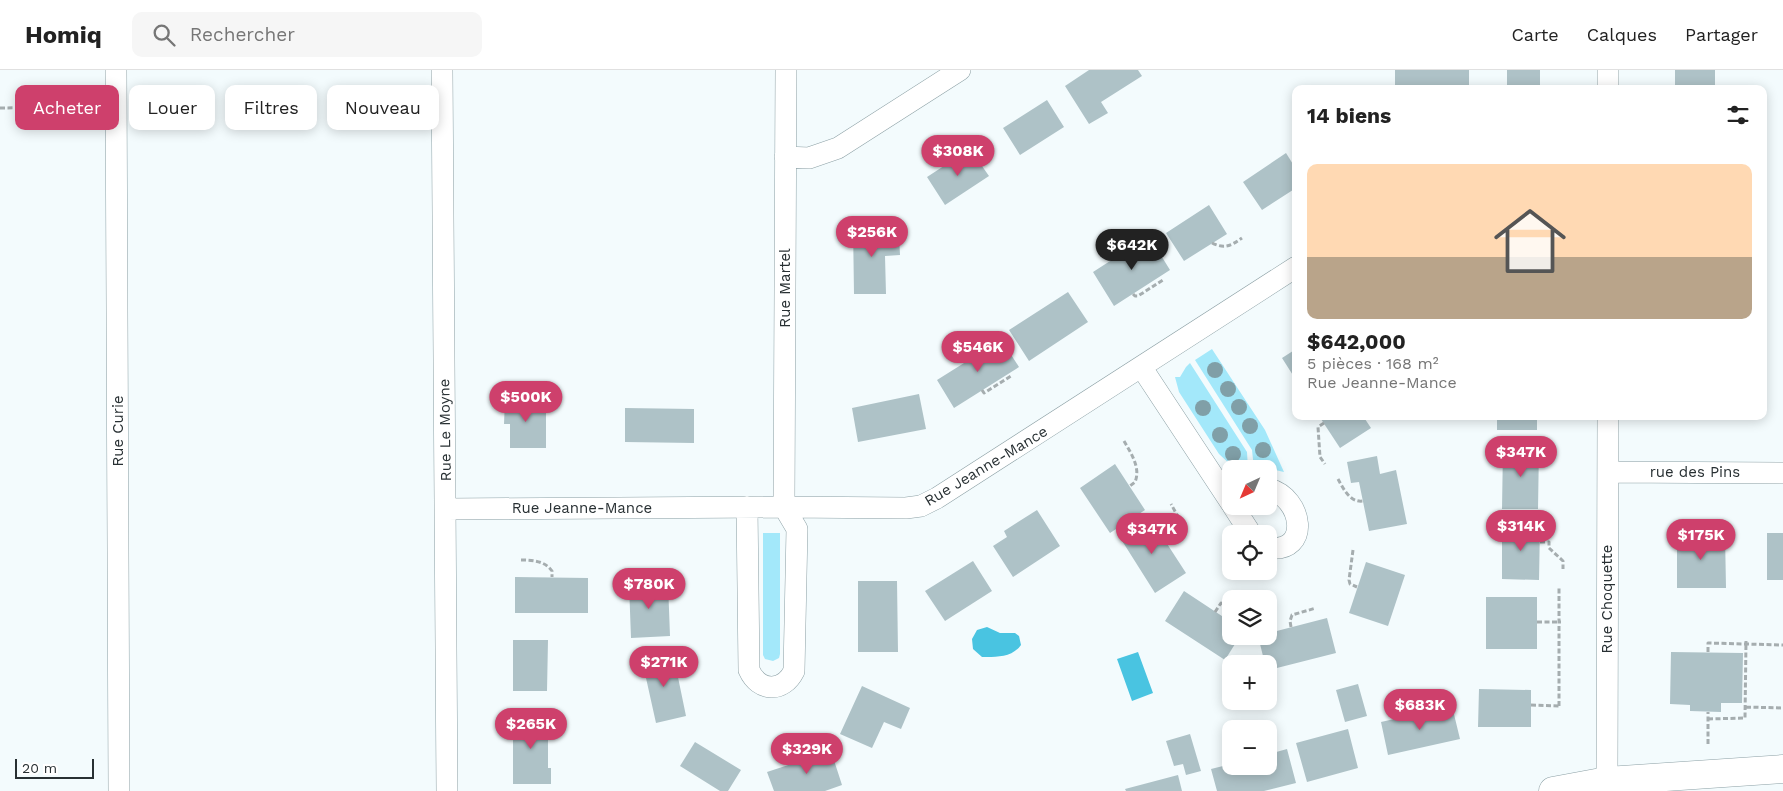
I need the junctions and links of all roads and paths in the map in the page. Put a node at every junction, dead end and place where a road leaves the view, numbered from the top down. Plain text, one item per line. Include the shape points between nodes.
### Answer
1 (116, 70) edge
2 (442, 70) edge
3 (786, 70) edge
4 (960, 70) edge
5 (1608, 70) edge
6 (1608, 85) edge
7 (0, 108) edge
8 (15, 108) edge
9 (786, 157) junction
10 (1242, 238) dead end
11 (1212, 243) dead end
12 (1292, 270) edge
13 (1163, 280) dead end
14 (1133, 294) dead end
15 (1142, 368) junction
16 (1011, 376) dead end
17 (982, 390) dead end
18 (1608, 420) edge
19 (1324, 423) dead end
20 (1124, 441) dead end
21 (1324, 464) dead end
22 (1608, 472) junction
23 (1783, 473) edge
24 (1338, 479) dead end
25 (1130, 486) dead end
26 (1222, 487) edge
27 (1278, 493) edge
28 (1363, 501) dead end
29 (1171, 504) dead end
30 (748, 507) junction
31 (784, 507) junction
32 (446, 509) junction
33 (1165, 541) dead end
34 (1540, 542) dead end
35 (1277, 548) edge
36 (1353, 550) dead end
37 (521, 560) dead end
38 (1564, 569) dead end
39 (552, 577) dead end
40 (1358, 587) dead end
41 (1560, 588) dead end
42 (1222, 604) edge
43 (1316, 608) dead end
44 (1215, 612) dead end
45 (1537, 622) dead end
46 (1560, 622) junction
47 (1290, 627) dead end
48 (1746, 642) junction
49 (1783, 645) edge
50 (1708, 652) dead end
51 (1531, 706) dead end
52 (1746, 707) junction
53 (1783, 708) edge
54 (1708, 712) dead end
55 (1708, 719) junction
56 (1708, 744) dead end
57 (1783, 769) edge
58 (1607, 781) junction
59 (119, 791) edge
60 (447, 791) edge
61 (1552, 791) edge

1 - 59 street, Rue Curie
2 - 32 street, Rue Le Moyne
3 - 9 street, Rue Martel
4 - 9 street via 838,148 809,158
5 - 6 street
7 - 8 path
9 - 31 street, Rue Martel
10 - 11 path via 1225,247
12 - 15 street, Rue Jeanne-Mance
13 - 14 path via 1138,296
15 - 26 street
15 - 31 street, Rue Jeanne-Mance via 928,503 906,508
16 - 17 path via 984,393
18 - 22 street, Rue Choquette
19 - 21 path via 1318,427 1320,457
20 - 25 path via 1137,470 1135,482
22 - 23 street, rue des Pins
22 - 58 street, Rue Choquette
24 - 28 path via 1355,501
27 - 35 street via 1287,499 1299,522 1290,543
29 - 33 path via 1181,522 1178,531
30 - 31 street, Rue Jeanne-Mance
30 - 31 street via 749,670 760,684 771,687 788,681 794,671 797,529
30 - 32 street, Rue Jeanne-Mance
32 - 60 street, Rue Le Moyne
34 - 38 path via 1549,542 1549,548 1563,561
36 - 40 path via 1349,580 1350,584
37 - 39 path via 545,564 552,571
41 - 46 path
42 - 44 path
43 - 47 path via 1292,615
45 - 46 path
46 - 51 path via 1560,706
48 - 49 path
48 - 50 path via 1708,643
48 - 52 path
52 - 53 path
52 - 55 path via 1745,718
54 - 55 path
55 - 56 path
57 - 58 street
58 - 61 street

